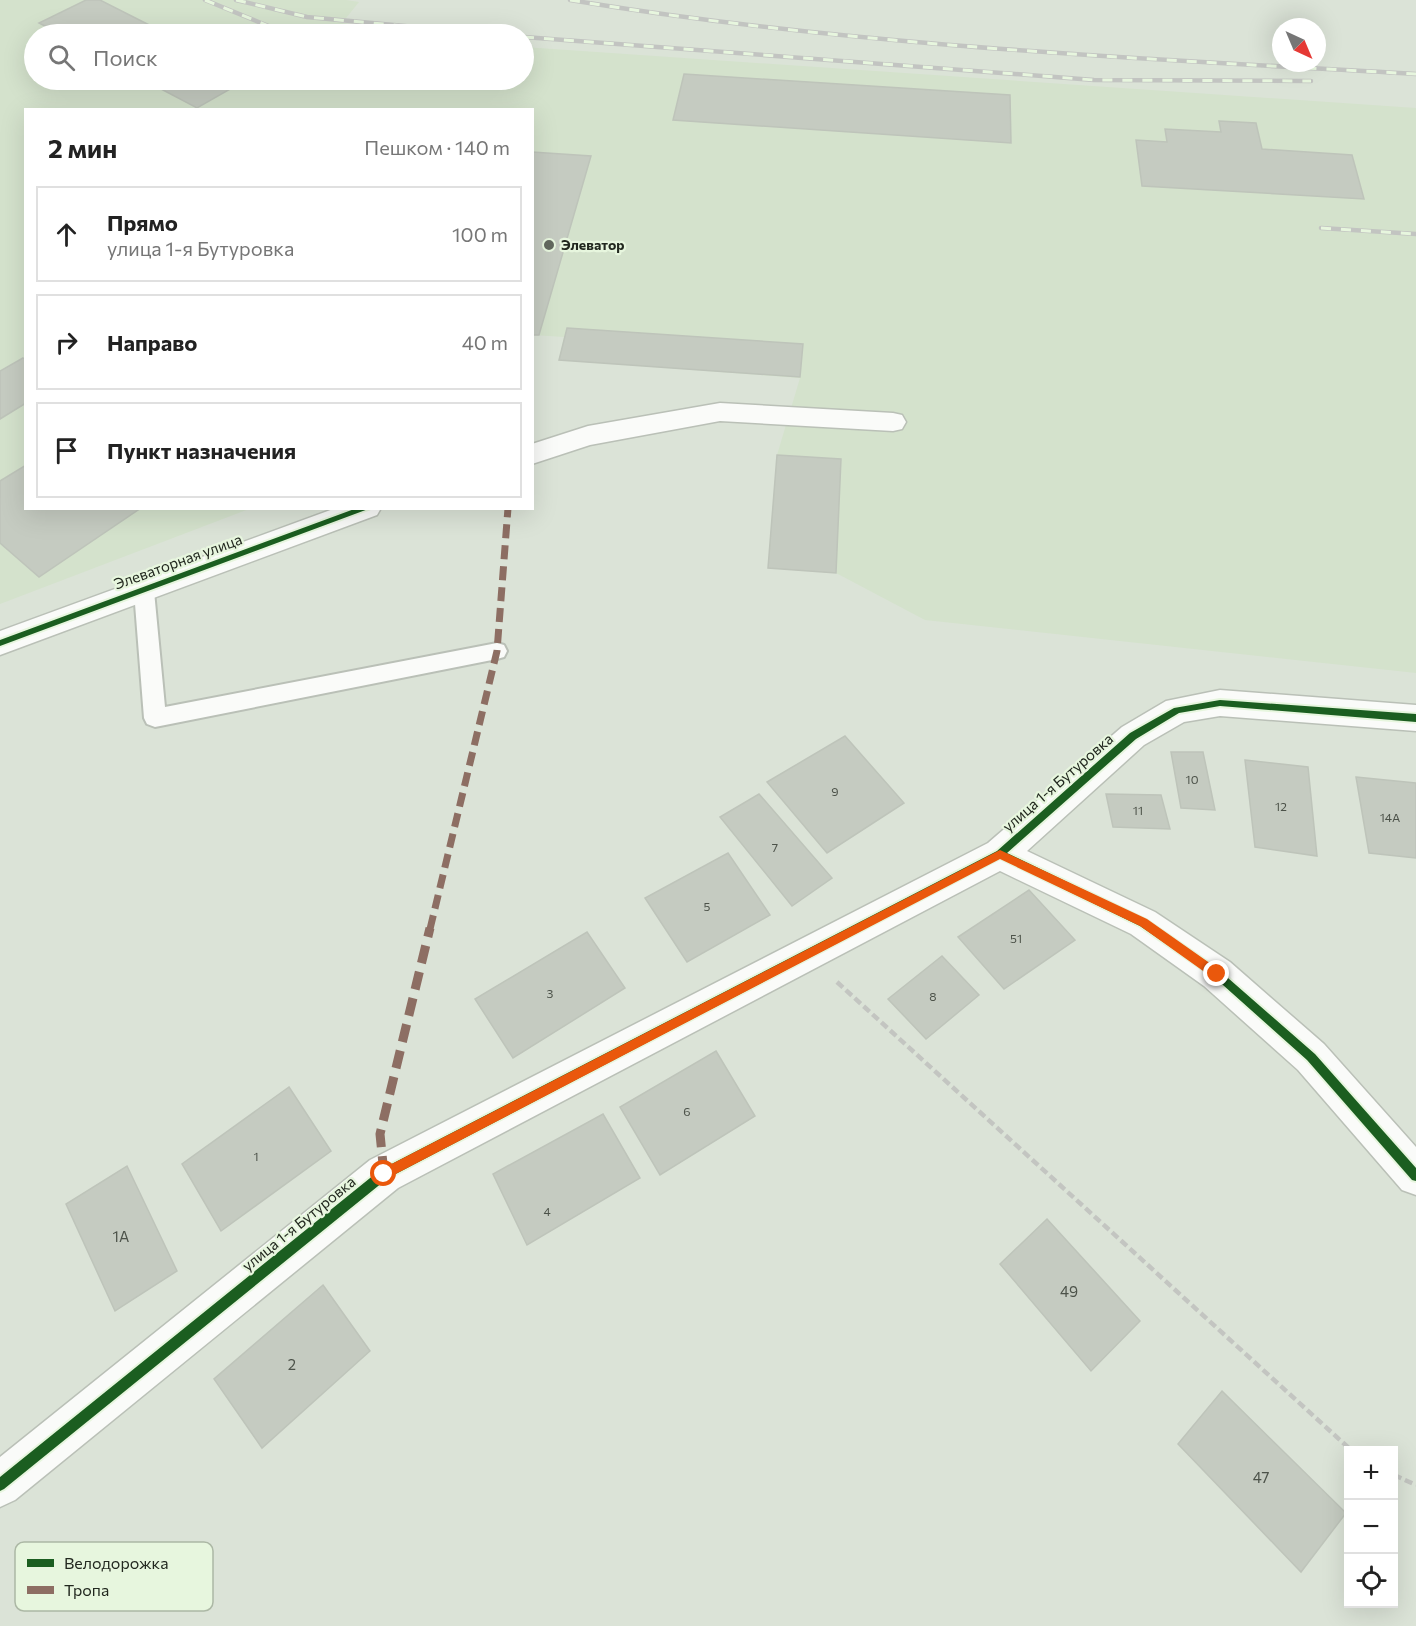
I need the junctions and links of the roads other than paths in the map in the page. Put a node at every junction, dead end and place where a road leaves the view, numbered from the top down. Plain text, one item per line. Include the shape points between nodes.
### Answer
1 (893, 422) dead end
2 (534, 453) edge
3 (362, 510) edge
4 (144, 591) junction
5 (0, 643) edge
6 (497, 651) dead end
7 (1416, 718) edge
8 (1000, 854) junction
9 (1416, 1176) edge
10 (0, 1485) edge

1 - 2 street via 720,412 588,436
3 - 4 street, Элеваторная улица
4 - 5 street, Элеваторная улица
4 - 6 lane via 155,718
7 - 8 street, улица 1-я Бутуровка via 1220,703 1177,710 1133,736
8 - 9 street via 1143,923 1217,974 1311,1057
8 - 10 street, улица 1-я Бутуровка via 384,1174

